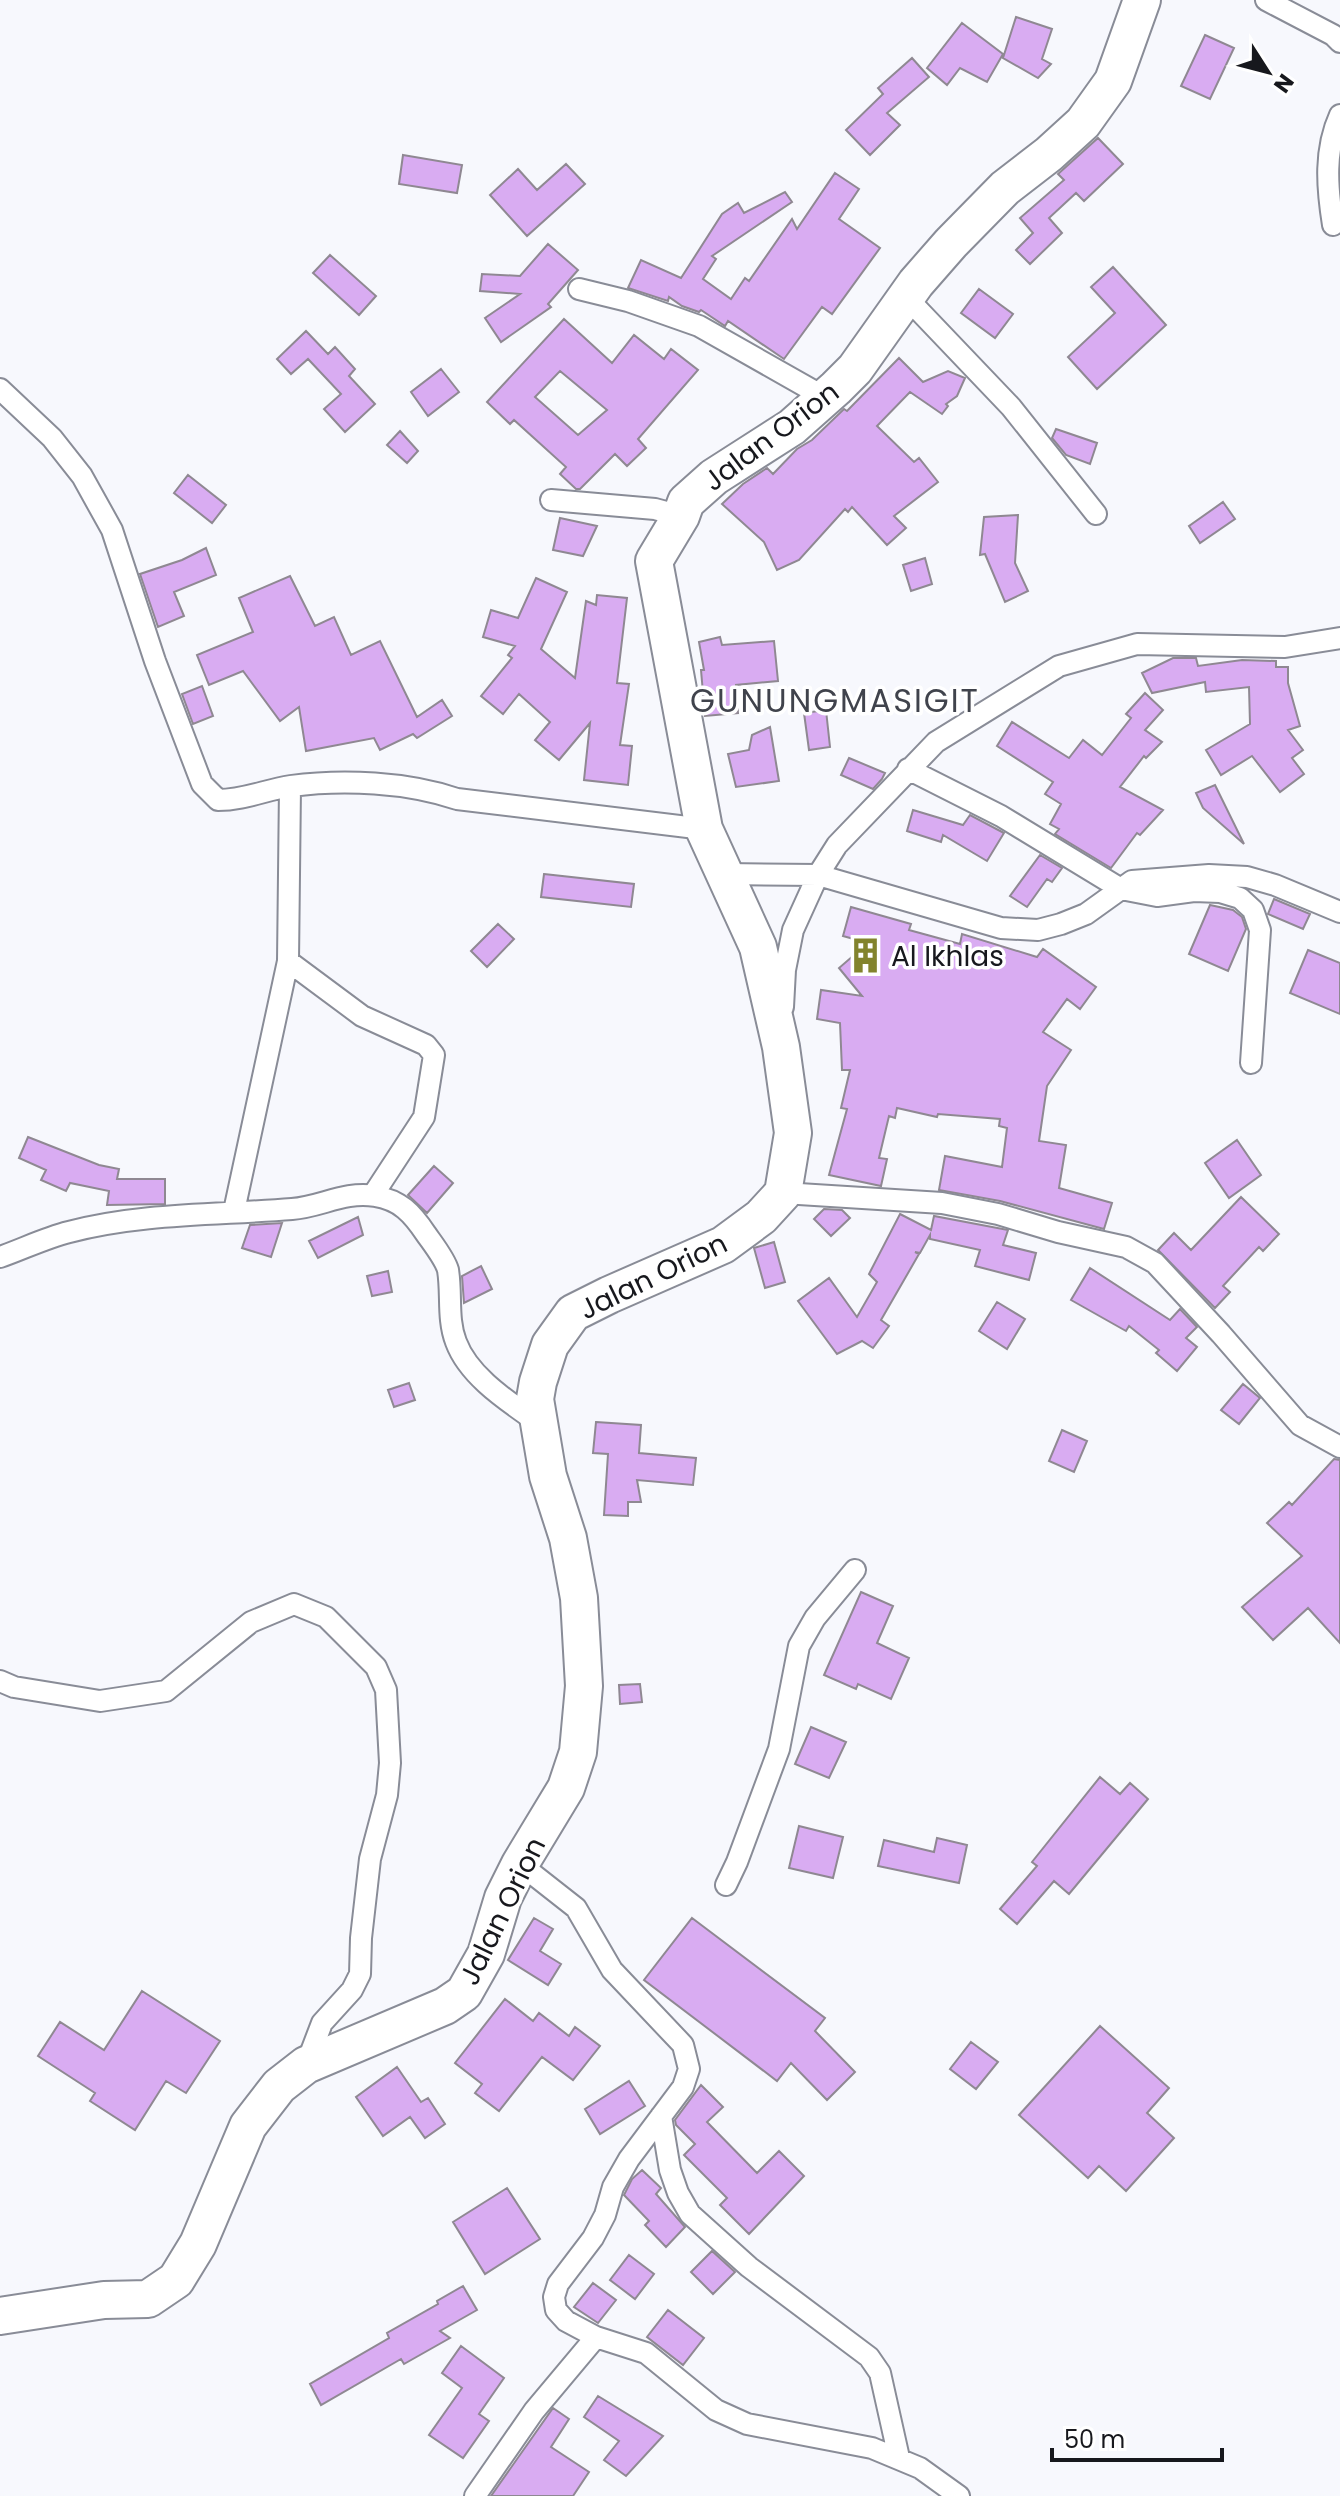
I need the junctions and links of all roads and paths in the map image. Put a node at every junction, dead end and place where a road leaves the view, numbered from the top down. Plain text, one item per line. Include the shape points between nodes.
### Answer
1 (1142, 0) edge
2 (1266, 0) edge
3 (1340, 42) edge
4 (1340, 115) edge
5 (1333, 225) dead end
6 (579, 289) dead end
7 (907, 298) junction
8 (0, 389) edge
9 (826, 398) junction
10 (551, 500) dead end
11 (1096, 514) dead end
12 (681, 516) junction
13 (1340, 638) edge
14 (908, 769) junction
15 (290, 787) junction
16 (704, 829) junction
17 (725, 874) junction
18 (818, 875) junction
19 (1121, 889) junction
20 (1340, 912) edge
21 (288, 961) junction
22 (781, 1047) junction
23 (1251, 1063) dead end
24 (783, 1193) junction
25 (373, 1195) junction
26 (234, 1211) junction
27 (0, 1257) edge
28 (537, 1422) junction
29 (1340, 1447) edge
30 (855, 1570) dead end
31 (0, 1681) edge
32 (520, 1864) junction
33 (726, 1885) dead end
34 (306, 2065) junction
35 (661, 2116) junction
36 (0, 2316) edge
37 (596, 2337) junction
38 (899, 2458) junction
39 (475, 2496) edge
40 (959, 2496) edge

1 - 7 highway, Jalan Orion via 1113,81 1083,123 1005,188
2 - 3 street
4 - 5 street via 1329,154
6 - 9 street via 699,326
7 - 9 highway, Jalan Orion via 855,369
7 - 11 street via 1011,407
8 - 15 street via 59,447 112,530 202,784 218,800
9 - 12 highway, Jalan Orion via 792,427 714,477 686,502
10 - 12 street
12 - 16 highway, Jalan Orion via 654,561
13 - 14 street via 1285,647 1137,644 1059,666 936,742
14 - 18 street via 837,845
14 - 19 street via 1001,816
15 - 16 street via 399,786 457,799
15 - 21 street
16 - 17 highway, Jalan Orion
17 - 18 street
17 - 22 highway, Jalan Orion via 758,947
18 - 19 street via 1001,928 1038,930 1086,914
18 - 22 street via 793,930
19 - 20 street via 1132,881 1247,877
19 - 23 street via 1157,896 1220,892 1240,898 1253,910 1260,930
21 - 25 street via 362,1016 426,1045 434,1055 424,1117
21 - 26 street
22 - 24 highway, Jalan Orion via 793,1133
24 - 28 highway, Jalan Orion via 723,1245 573,1313 550,1345 535,1399
24 - 29 street via 942,1203 1126,1247 1155,1263 1300,1425
25 - 26 street via 342,1195 296,1209
25 - 28 street via 399,1202 447,1268 456,1342 469,1365
26 - 27 street via 98,1226
28 - 32 highway, Jalan Orion via 579,1598 584,1686 578,1752 566,1788
30 - 33 street via 799,1646 779,1749
31 - 34 street via 100,1701 166,1691 251,1622 294,1604 326,1617 376,1667 386,1690 390,1763 370,1859 360,1974 322,2023
32 - 34 highway, Jalan Orion via 486,1954 464,1993
32 - 35 street via 576,1908 612,1970 683,2045 689,2069 683,2087
34 - 36 highway, Jalan Orion via 279,2086 248,2126 198,2244 176,2280 148,2299 104,2300
35 - 37 street via 629,2159 593,2238 564,2274 554,2297 556,2310 566,2321
35 - 38 street via 670,2170 690,2214 749,2267 869,2357 880,2373
37 - 38 street via 646,2353 716,2410 747,2424
37 - 39 street via 534,2411
38 - 40 street

